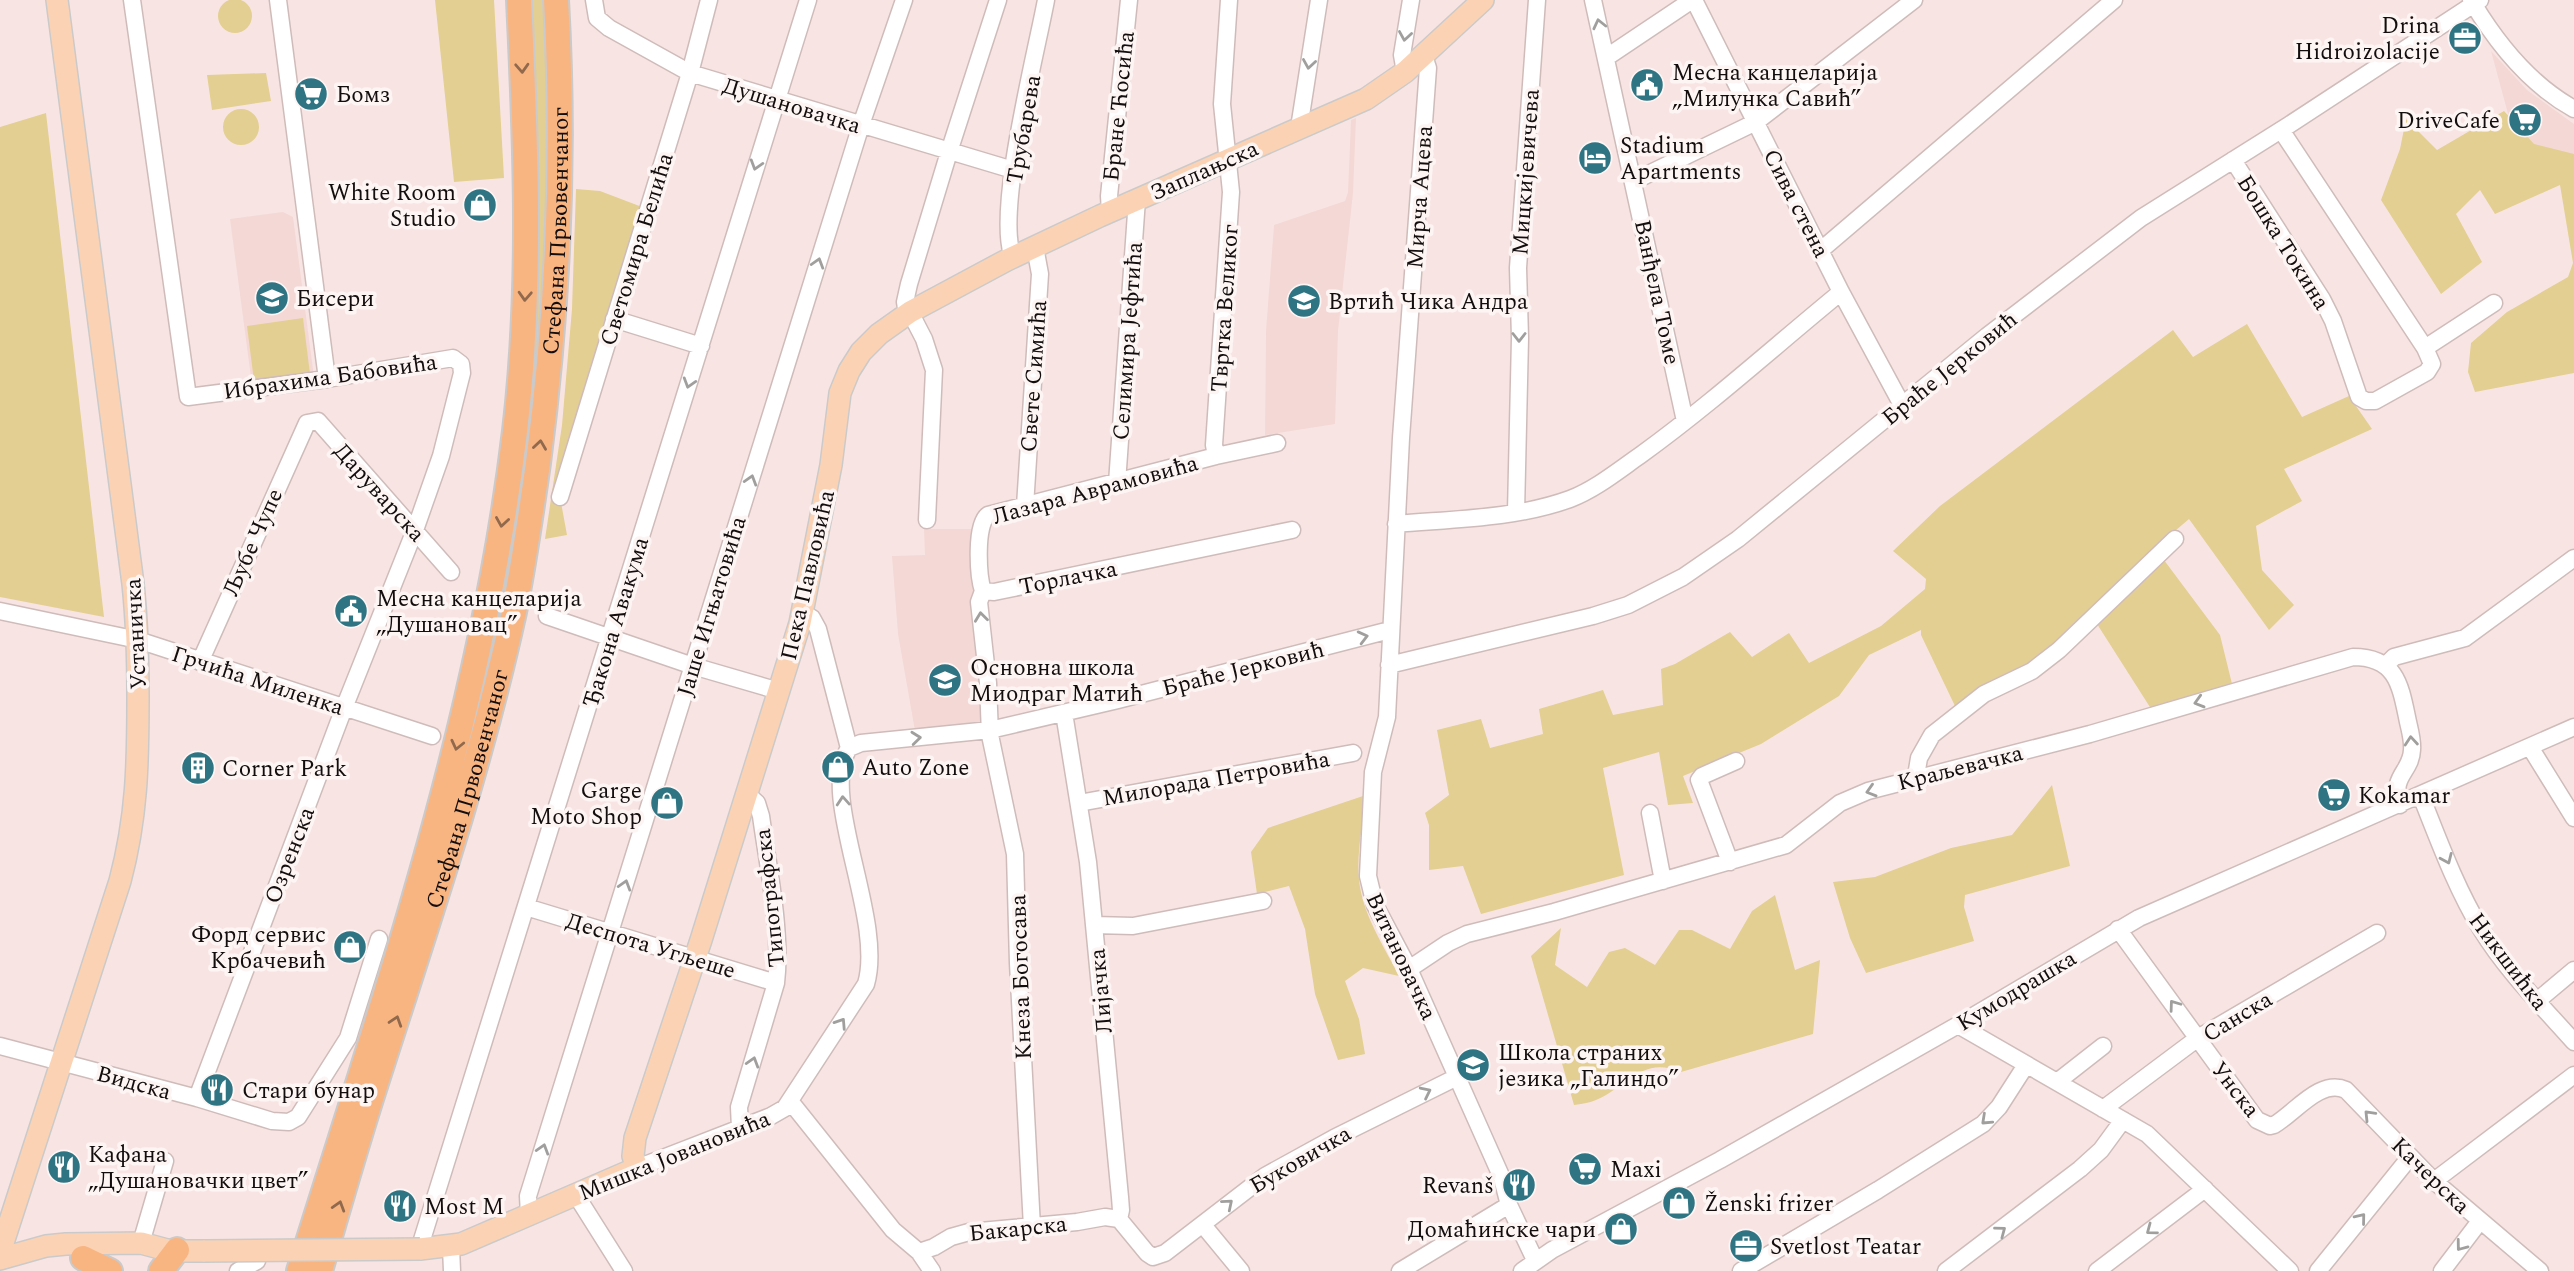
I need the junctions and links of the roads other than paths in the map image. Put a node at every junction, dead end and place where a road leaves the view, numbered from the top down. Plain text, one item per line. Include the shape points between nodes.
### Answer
1 (57, 0) edge
2 (132, 0) edge
3 (278, 0) edge
4 (519, 0) edge
5 (556, 0) edge
6 (709, 0) edge
7 (808, 0) edge
8 (904, 0) edge
9 (998, 0) edge
10 (1046, 0) edge
11 (1129, 0) edge
12 (1229, 0) edge
13 (1319, 0) edge
14 (1411, 0) edge
15 (1483, 0) edge
16 (1538, 0) edge
17 (1593, 0) edge
18 (1693, 0) edge
19 (1914, 0) edge
20 (2115, 0) edge
21 (2475, 1) edge
22 (594, 2) edge
23 (1424, 56) junction
24 (1607, 57) junction
25 (1405, 72) junction
26 (690, 74) junction
27 (776, 100) junction
28 (2574, 109) edge
29 (1756, 122) junction
30 (861, 125) junction
31 (1299, 128) junction
32 (2281, 130) junction
33 (949, 152) junction
34 (1228, 159) junction
35 (2233, 160) junction
36 (1013, 170) junction
37 (1634, 181) junction
38 (1137, 199) junction
39 (1110, 211) junction
40 (1035, 247) junction
41 (1821, 250) junction
42 (1013, 257) junction
43 (1841, 292) junction
44 (2494, 303) dead end
45 (908, 313) junction
46 (614, 319) junction
47 (701, 346) junction
48 (2425, 348) junction
49 (462, 373) joint
50 (327, 379) junction
51 (1902, 405) junction
52 (1685, 421) junction
53 (307, 423) joint
54 (1402, 423) joint
55 (1277, 443) dead end
56 (1216, 456) junction
57 (1117, 482) junction
58 (559, 497) dead end
59 (1025, 506) junction
60 (1516, 512) junction
61 (926, 520) dead end
62 (1396, 524) junction
63 (415, 530) junction
64 (1292, 530) dead end
65 (2175, 539) dead end
66 (2574, 558) edge
67 (451, 572) dead end
68 (983, 591) junction
69 (0, 611) edge
70 (803, 613) junction
71 (547, 617) dead end
72 (1390, 630) junction
73 (610, 639) junction
74 (138, 640) junction
75 (200, 662) junction
76 (1389, 665) junction
77 (2386, 665) junction
78 (693, 666) junction
79 (779, 691) junction
80 (344, 708) junction
81 (1064, 713) junction
82 (2574, 727) edge
83 (990, 730) junction
84 (432, 736) dead end
85 (2530, 747) junction
86 (849, 748) junction
87 (1353, 753) dead end
88 (1736, 761) dead end
89 (1919, 777) junction
90 (747, 794) junction
91 (2421, 796) junction
92 (1079, 803) junction
93 (2400, 805) junction
94 (1650, 813) dead end
95 (2574, 818) edge
96 (1730, 862) junction
97 (1663, 881) junction
98 (1263, 901) dead end
99 (526, 907) junction
100 (1094, 925) junction
101 (2118, 929) junction
102 (610, 932) junction
103 (2377, 933) dead end
104 (379, 939) dead end
105 (695, 958) junction
106 (1409, 968) junction
107 (2574, 970) edge
108 (776, 983) junction
109 (2537, 1001) junction
110 (1958, 1025) junction
111 (2198, 1038) junction
112 (2574, 1042) edge
113 (0, 1046) edge
114 (2103, 1046) dead end
115 (61, 1063) junction
116 (2026, 1065) junction
117 (2574, 1075) edge
118 (1457, 1077) junction
119 (2057, 1082) junction
120 (2322, 1090) joint
121 (197, 1098) junction
122 (790, 1101) junction
123 (2103, 1109) junction
124 (2123, 1120) junction
125 (740, 1128) junction
126 (2410, 1157) junction
127 (165, 1161) dead end
128 (637, 1168) junction
129 (2434, 1181) junction
130 (2205, 1189) junction
131 (576, 1195) junction
132 (1509, 1205) junction
133 (529, 1214) junction
134 (1119, 1219) junction
135 (2480, 1221) junction
136 (1203, 1226) junction
137 (1032, 1227) junction
138 (141, 1243) junction
139 (421, 1246) junction
140 (451, 1247) junction
141 (919, 1252) junction
142 (10, 1253) edge
143 (169, 1257) edge
144 (83, 1258) junction
145 (0, 1259) edge
146 (1535, 1260) junction
147 (257, 1261) dead end
148 (110, 1271) edge
149 (238, 1271) edge
150 (299, 1271) edge
151 (320, 1271) edge
152 (452, 1271) edge
153 (624, 1271) edge
154 (932, 1271) edge
155 (1241, 1271) edge
156 (1400, 1271) edge
157 (1522, 1271) edge
158 (1741, 1271) edge
159 (1946, 1271) edge
160 (2097, 1271) edge
161 (2290, 1271) edge
162 (2318, 1271) edge
163 (2442, 1271) edge
164 (2540, 1271) edge

1 - 74 main road, Устаничка
2 - 50 street, Ибрахима Бабовића via 188,397
3 - 50 street
4 -> 150 highway, Стефана Првовенчаног via 527,269 515,432 485,626 453,762 407,923
151 -> 5 highway, Стефана Првовенчаног via 448,859 514,609 548,387 556,300 561,137
6 - 26 street, Светомира Белића
7 - 27 street, Ђакона Авакума
8 - 30 street, Јаше Игњатовића
9 - 33 street
10 - 36 street, Трубарева
11 - 39 street, Бране Ћосића
12 - 34 street, Твртка Великог via 1222,104
13 -> 31 street
14 -> 25 street via 1402,55
15 - 23 main road, Заплањска
16 -> 60 street, Мицкијевичева via 1518,268
24 -> 17 street, Ванђела Томе
18 - 24 street
18 - 29 street, Сива стена
19 - 29 street
20 - 41 street
21 - 28 street via 2489,29 2525,72
21 - 32 street, Браће Јерковић
22 - 26 street, Душановачка via 597,18 609,28
23 - 25 main road, Заплањска
23 - 54 street, Мирча Ацева via 1427,94
24 - 37 street, Ванђела Томе
25 - 31 main road, Заплањска via 1359,103
26 - 27 street, Душановачка
26 - 46 street, Светомира Белића
27 - 30 street, Душановачка
27 -> 47 street, Ђакона Авакума
29 - 37 street
29 - 41 street, Сива стена
30 - 33 street, Душановачка
78 -> 30 street, Јаше Игњатовића
31 - 34 main road, Заплањска
32 - 35 street, Браће Јерковић
32 - 48 street
33 - 36 street, Душановачка
33 - 45 street via 909,284
34 - 38 main road, Заплањска
34 - 56 street, Твртка Великог via 1231,192
35 - 48 street, Бошка Токина via 2322,299 2359,397 2375,401 2427,372 2432,364
35 - 51 street, Браће Јерковић via 2141,218
36 - 42 street, Трубарева via 1008,227
37 - 52 street, Ванђела Томе
38 - 39 main road, Заплањска
38 - 57 street, Селимира Јефтића
39 - 40 main road, Заплањска
40 - 42 main road, Заплањска
40 - 59 street, Свете Симића via 1040,274
41 - 43 street, Сива стена
42 - 45 main road, Заплањска
43 - 51 street, Сива стена
43 - 52 street
44 - 48 street
45 - 61 street via 924,339 934,370
45 - 70 main road, Пека Павловића via 861,352 844,380
46 - 47 street
46 - 58 street, Светомира Белића
47 -> 73 street, Ђакона Авакума
49 - 50 street, Ибрахима Бабовића via 461,364 453,358
49 - 63 street, Озренска via 441,456
51 - 76 street, Браће Јерковић via 1713,558 1657,591 1594,616
52 - 60 street via 1600,484 1545,507
53 - 63 street, Даруварска via 317,421
53 - 75 street, Љубе Чупе
54 - 62 street, Витановачка
55 - 56 street, Лазара Аврамовића
56 - 57 street, Лазара Аврамовића
57 - 59 street, Лазара Аврамовића
59 - 68 street, Лазара Аврамовића via 988,515 982,521
60 - 62 street
62 - 72 street, Витановачка
63 - 67 street, Даруварска
63 - 80 street, Озренска
64 - 68 street, Торлачка
65 - 89 street via 2032,671 1975,700 1932,735 1919,758
66 - 77 street via 2465,638 2394,657
83 -> 68 street via 979,602
69 - 74 street, Грчића Миленка
70 - 79 main road, Пека Павловића
70 - 86 street, Мишка Јовановића via 818,629
71 - 73 street
72 - 76 street, Витановачка
81 -> 72 street, Браће Јерковић
73 - 78 street
73 - 99 street, Ђакона Авакума
74 - 75 street, Грчића Миленка
74 - 115 main road, Устаничка via 138,758 130,840
75 - 80 street, Грчића Миленка
76 - 106 street, Витановачка via 1387,717 1373,772 1367,876 1375,905
77 -> 89 street, Краљевачка via 2365,657 2342,659 2090,734
93 -> 77 street via 2396,789 2413,749 2398,680
78 - 79 street
102 -> 78 street, Јаше Игњатовића
79 - 90 main road, Пека Павловића
80 - 84 street, Грчића Миленка
80 - 121 street, Озренска
81 - 83 street, Браће Јерковић
81 - 92 street, Лијачка
82 - 85 street, Кумодрашка
86 -> 83 street, Браће Јерковић
83 - 137 street, Кнеза Богосава via 1014,854
85 - 91 street, Кумодрашка
85 - 95 street
122 -> 86 street, Мишка Јовановића via 862,992 869,973 863,898 842,802 843,766
87 - 92 street, Милорада Петровића
88 - 96 street via 1699,780
89 -> 96 street, Краљевачка via 1853,797 1786,845
90 - 105 main road, Пека Павловића
90 - 108 street, Типографска via 759,808 764,837 777,947
91 - 93 street, Кумодрашка
91 -> 109 street, Никшићка via 2468,907 2493,947
92 - 100 street, Лијачка
93 - 101 street, Кумодрашка
94 - 97 street
96 - 97 street, Краљевачка
97 - 106 street, Краљевачка via 1466,934
98 - 100 street via 1133,926
99 - 102 street, Деспота Угљеше
99 - 139 street, Ђакона Авакума
100 - 134 street, Лијачка
101 - 110 street, Кумодрашка
111 -> 101 street, Унска
102 - 105 street, Деспота Угљеше
133 -> 102 street, Јаше Игњатовића via 528,1196
103 - 111 street, Санска
104 - 121 street, Видска via 355,1020 298,1118 281,1123
105 - 108 street, Деспота Угљеше
105 - 128 main road, Пека Павловића via 635,1138
106 - 118 street, Витановачка
107 - 109 street
125 -> 108 street, Типографска via 739,1107
109 - 112 street, Никшићка
110 - 116 street
110 - 146 street, Кумодрашка
111 - 120 street, Унска via 2263,1124 2278,1123
111 - 123 street, Санска
113 - 115 street, Видска
114 - 119 street
115 - 121 street, Видска
115 - 142 main road, Устаничка
116 - 119 street
116 -> 158 street via 1983,1124
117 - 129 street
118 - 132 street, Витановачка via 1502,1178
136 -> 118 street, Буковичка via 1265,1176
119 - 123 street
126 -> 120 street, Качерска via 2346,1090
122 - 125 street, Мишка Јовановића via 778,1113
122 - 141 street via 894,1230
123 - 124 street
124 - 130 street via 2155,1141
159 -> 124 street via 2094,1158
125 - 128 street, Мишка Јовановића
126 - 129 street, Качерска
162 -> 126 street
127 - 138 street
128 - 131 main road, Мишка Јовановића
129 - 135 street, Качерска
130 -> 160 street
130 - 161 street
131 - 133 main road, Мишка Јовановића
131 - 153 street
132 - 146 street, Витановачка
132 - 156 street
133 - 140 main road, Мишка Јовановића
134 - 136 street, Буковичка via 1153,1256 1166,1253
134 - 137 street, Бакарска
135 -> 163 street
135 - 164 street, Качерска
136 - 155 street
137 - 141 street, Бакарска via 969,1232
138 - 142 main road via 47,1245
138 - 143 main road
139 - 140 main road, Мишка Јовановића
139 - 143 main road, Мишка Јовановића, bridge via 205,1251
140 - 152 street
141 - 154 street
142 - 144 main road
142 - 145 main road
143 - 144 main road
144 - 148 highway
146 - 157 street, Кумодрашка
147 - 149 street

